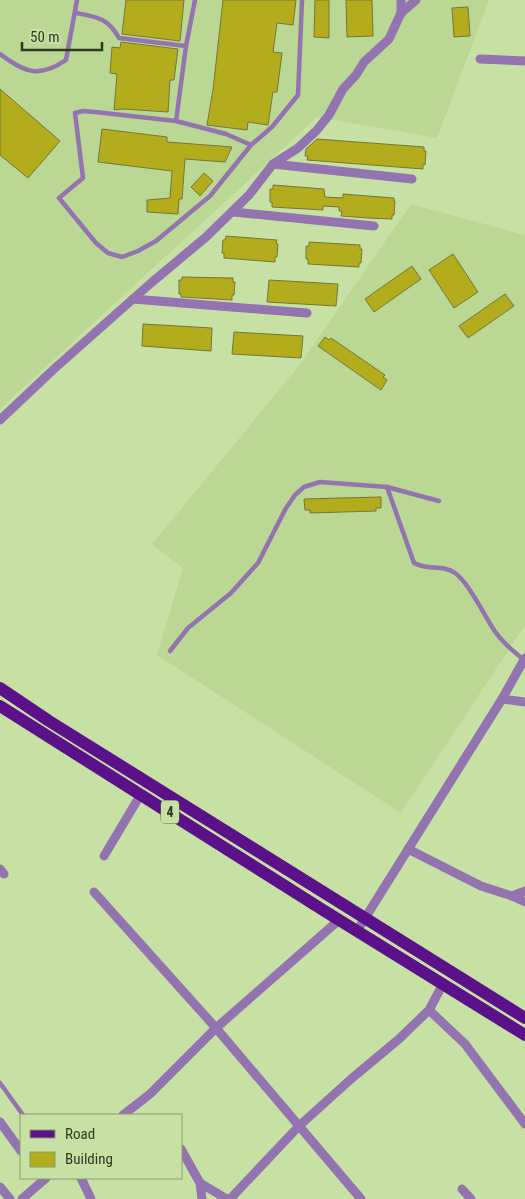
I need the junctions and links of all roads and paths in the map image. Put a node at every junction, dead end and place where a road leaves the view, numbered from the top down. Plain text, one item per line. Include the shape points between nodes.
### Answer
1 (77, 0) edge
2 (195, 0) edge
3 (302, 0) edge
4 (401, 0) edge
5 (416, 0) edge
6 (76, 13) junction
7 (401, 13) junction
8 (186, 46) junction
9 (0, 54) edge
10 (480, 59) dead end
11 (525, 61) edge
12 (176, 120) junction
13 (250, 145) junction
14 (273, 164) junction
15 (412, 179) dead end
16 (233, 212) junction
17 (374, 226) dead end
18 (133, 299) junction
19 (307, 313) dead end
20 (0, 420) edge
21 (387, 487) junction
22 (439, 501) dead end
23 (170, 651) dead end
24 (524, 659) edge
25 (0, 688) edge
26 (502, 698) junction
27 (525, 702) edge
28 (0, 706) edge
29 (141, 794) junction
30 (408, 848) junction
31 (104, 856) dead end
32 (525, 890) edge
33 (94, 892) dead end
34 (512, 896) junction
35 (525, 902) edge
36 (364, 917) junction
37 (339, 920) junction
38 (357, 931) junction
39 (443, 984) junction
40 (429, 1010) junction
41 (525, 1018) edge
42 (216, 1028) junction
43 (525, 1035) edge
44 (0, 1083) edge
45 (22, 1114) edge
46 (124, 1114) edge
47 (0, 1122) edge
48 (525, 1124) edge
49 (299, 1126) junction
50 (20, 1149) edge
51 (182, 1151) edge
52 (44, 1179) edge
53 (81, 1179) edge
54 (200, 1183) junction
55 (0, 1187) edge
56 (462, 1189) dead end
57 (10, 1199) edge
58 (22, 1199) edge
59 (91, 1199) edge
60 (202, 1199) edge
61 (228, 1199) edge
62 (361, 1199) edge
63 (471, 1199) edge

1 - 6 lane
2 - 8 lane
3 - 13 lane via 298,95 272,127
4 - 7 street
5 - 7 street
6 - 8 lane via 100,18 114,27 119,38
6 - 9 lane via 66,60 56,67 30,72
7 - 14 street via 389,39 364,62 317,130 298,148
8 - 12 lane
10 - 11 street
12 - 13 lane via 226,134
12 - 13 lane via 83,111 75,113 83,178 59,198 108,253 122,256 156,241 210,196
14 - 15 street
14 - 16 street
16 - 17 street
16 - 18 street
18 - 19 street
18 - 20 street
21 - 22 lane
21 - 23 lane via 320,482 304,487 286,508 258,563 188,628
21 - 24 lane via 414,563 420,567 447,569 461,578 499,637
24 - 26 street
25 - 36 main road
26 - 27 street
26 - 30 street
28 - 29 main road, 4
29 - 31 street
29 - 37 main road, 4
30 - 34 street via 481,886
30 - 36 street
32 - 34 street
33 - 42 street
34 - 35 street
36 - 38 street
36 - 41 main road
37 - 38 main road, 4
37 - 42 street
38 - 39 main road, 4
39 - 40 street
39 - 43 main road, 4
40 - 48 street via 465,1044
40 - 49 street
42 - 46 street via 150,1094
42 - 49 street
44 - 45 lane
47 - 50 street
49 - 61 street
49 - 62 street
51 - 54 street
52 - 58 street
53 - 59 street
54 - 60 street
54 - 61 street
55 - 57 street
56 - 63 street

